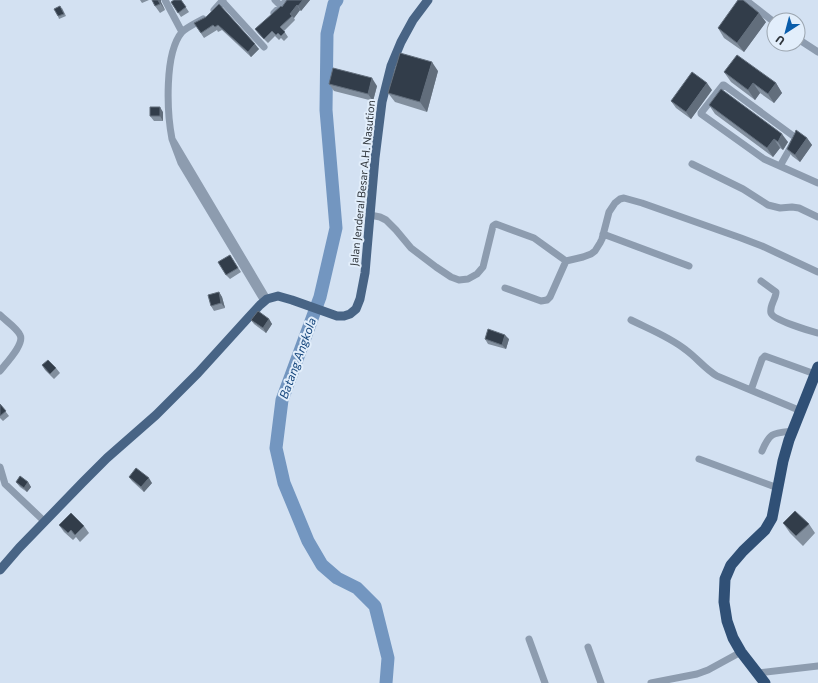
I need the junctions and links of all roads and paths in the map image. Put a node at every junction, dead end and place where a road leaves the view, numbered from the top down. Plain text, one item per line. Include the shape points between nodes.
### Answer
1 (165, 0) edge
2 (222, 0) edge
3 (275, 0) edge
4 (287, 0) edge
5 (428, 0) edge
6 (747, 1) edge
7 (281, 6) junction
8 (766, 16) edge
9 (267, 19) edge
10 (182, 32) junction
11 (806, 44) edge
12 (264, 47) dead end
13 (818, 52) edge
14 (692, 164) dead end
15 (780, 166) junction
16 (818, 183) edge
17 (370, 216) junction
18 (818, 217) edge
19 (603, 234) junction
20 (566, 260) junction
21 (689, 266) dead end
22 (818, 272) edge
23 (761, 281) dead end
24 (505, 288) dead end
25 (266, 300) junction
26 (0, 315) edge
27 (631, 320) dead end
28 (818, 333) edge
29 (0, 371) edge
30 (816, 376) edge
31 (751, 390) junction
32 (801, 411) junction
33 (793, 431) junction
34 (762, 451) dead end
35 (699, 459) dead end
36 (0, 467) edge
37 (778, 488) junction
38 (44, 521) junction
39 (0, 570) edge
40 (528, 639) dead end
41 (588, 647) dead end
42 (741, 652) junction
43 (818, 666) edge
44 (758, 673) junction
45 (545, 683) edge
46 (601, 683) edge
47 (653, 683) edge
48 (765, 683) edge

1 - 10 street
2 - 10 street via 206,18
2 - 12 street via 254,31
3 - 7 street
4 - 7 street
5 - 17 main road, Jalan Jenderal Besar A.H. Nasution via 412,20 390,66 382,102
6 - 8 street
7 - 9 street
10 - 25 street via 173,47 168,82 172,139
11 - 13 street
14 - 18 street via 743,189 768,205 780,208 796,207
15 - 15 street via 761,157 701,114 723,85 795,138
15 - 16 street
17 - 20 street via 386,220 411,248 459,280 477,274 482,267 493,226 496,224 534,238
17 - 25 main road, Jalan Jenderal Besar A.H. Nasution via 360,299 356,309 350,314 337,316 278,296
19 - 20 street via 600,244 591,254
19 - 21 street
19 - 22 street via 612,207 620,199 627,198 762,246
20 - 24 street via 547,300 541,301
23 - 28 street via 776,292 771,312 773,316
25 - 38 main road via 156,415 107,458
26 - 29 street via 20,333 22,339 20,346
27 - 31 street via 678,344 710,372
30 - 31 street via 765,356
30 - 32 highway
31 - 32 street
32 - 33 highway
33 - 34 street via 774,434 767,440
33 - 37 highway via 783,461
35 - 37 street
36 - 38 street via 5,484
37 - 42 highway via 772,518 765,530 730,565 725,579 724,602 727,621
38 - 39 main road
40 - 45 street
41 - 46 street
42 - 44 highway
42 - 47 street via 697,674
43 - 44 street
44 - 48 highway

